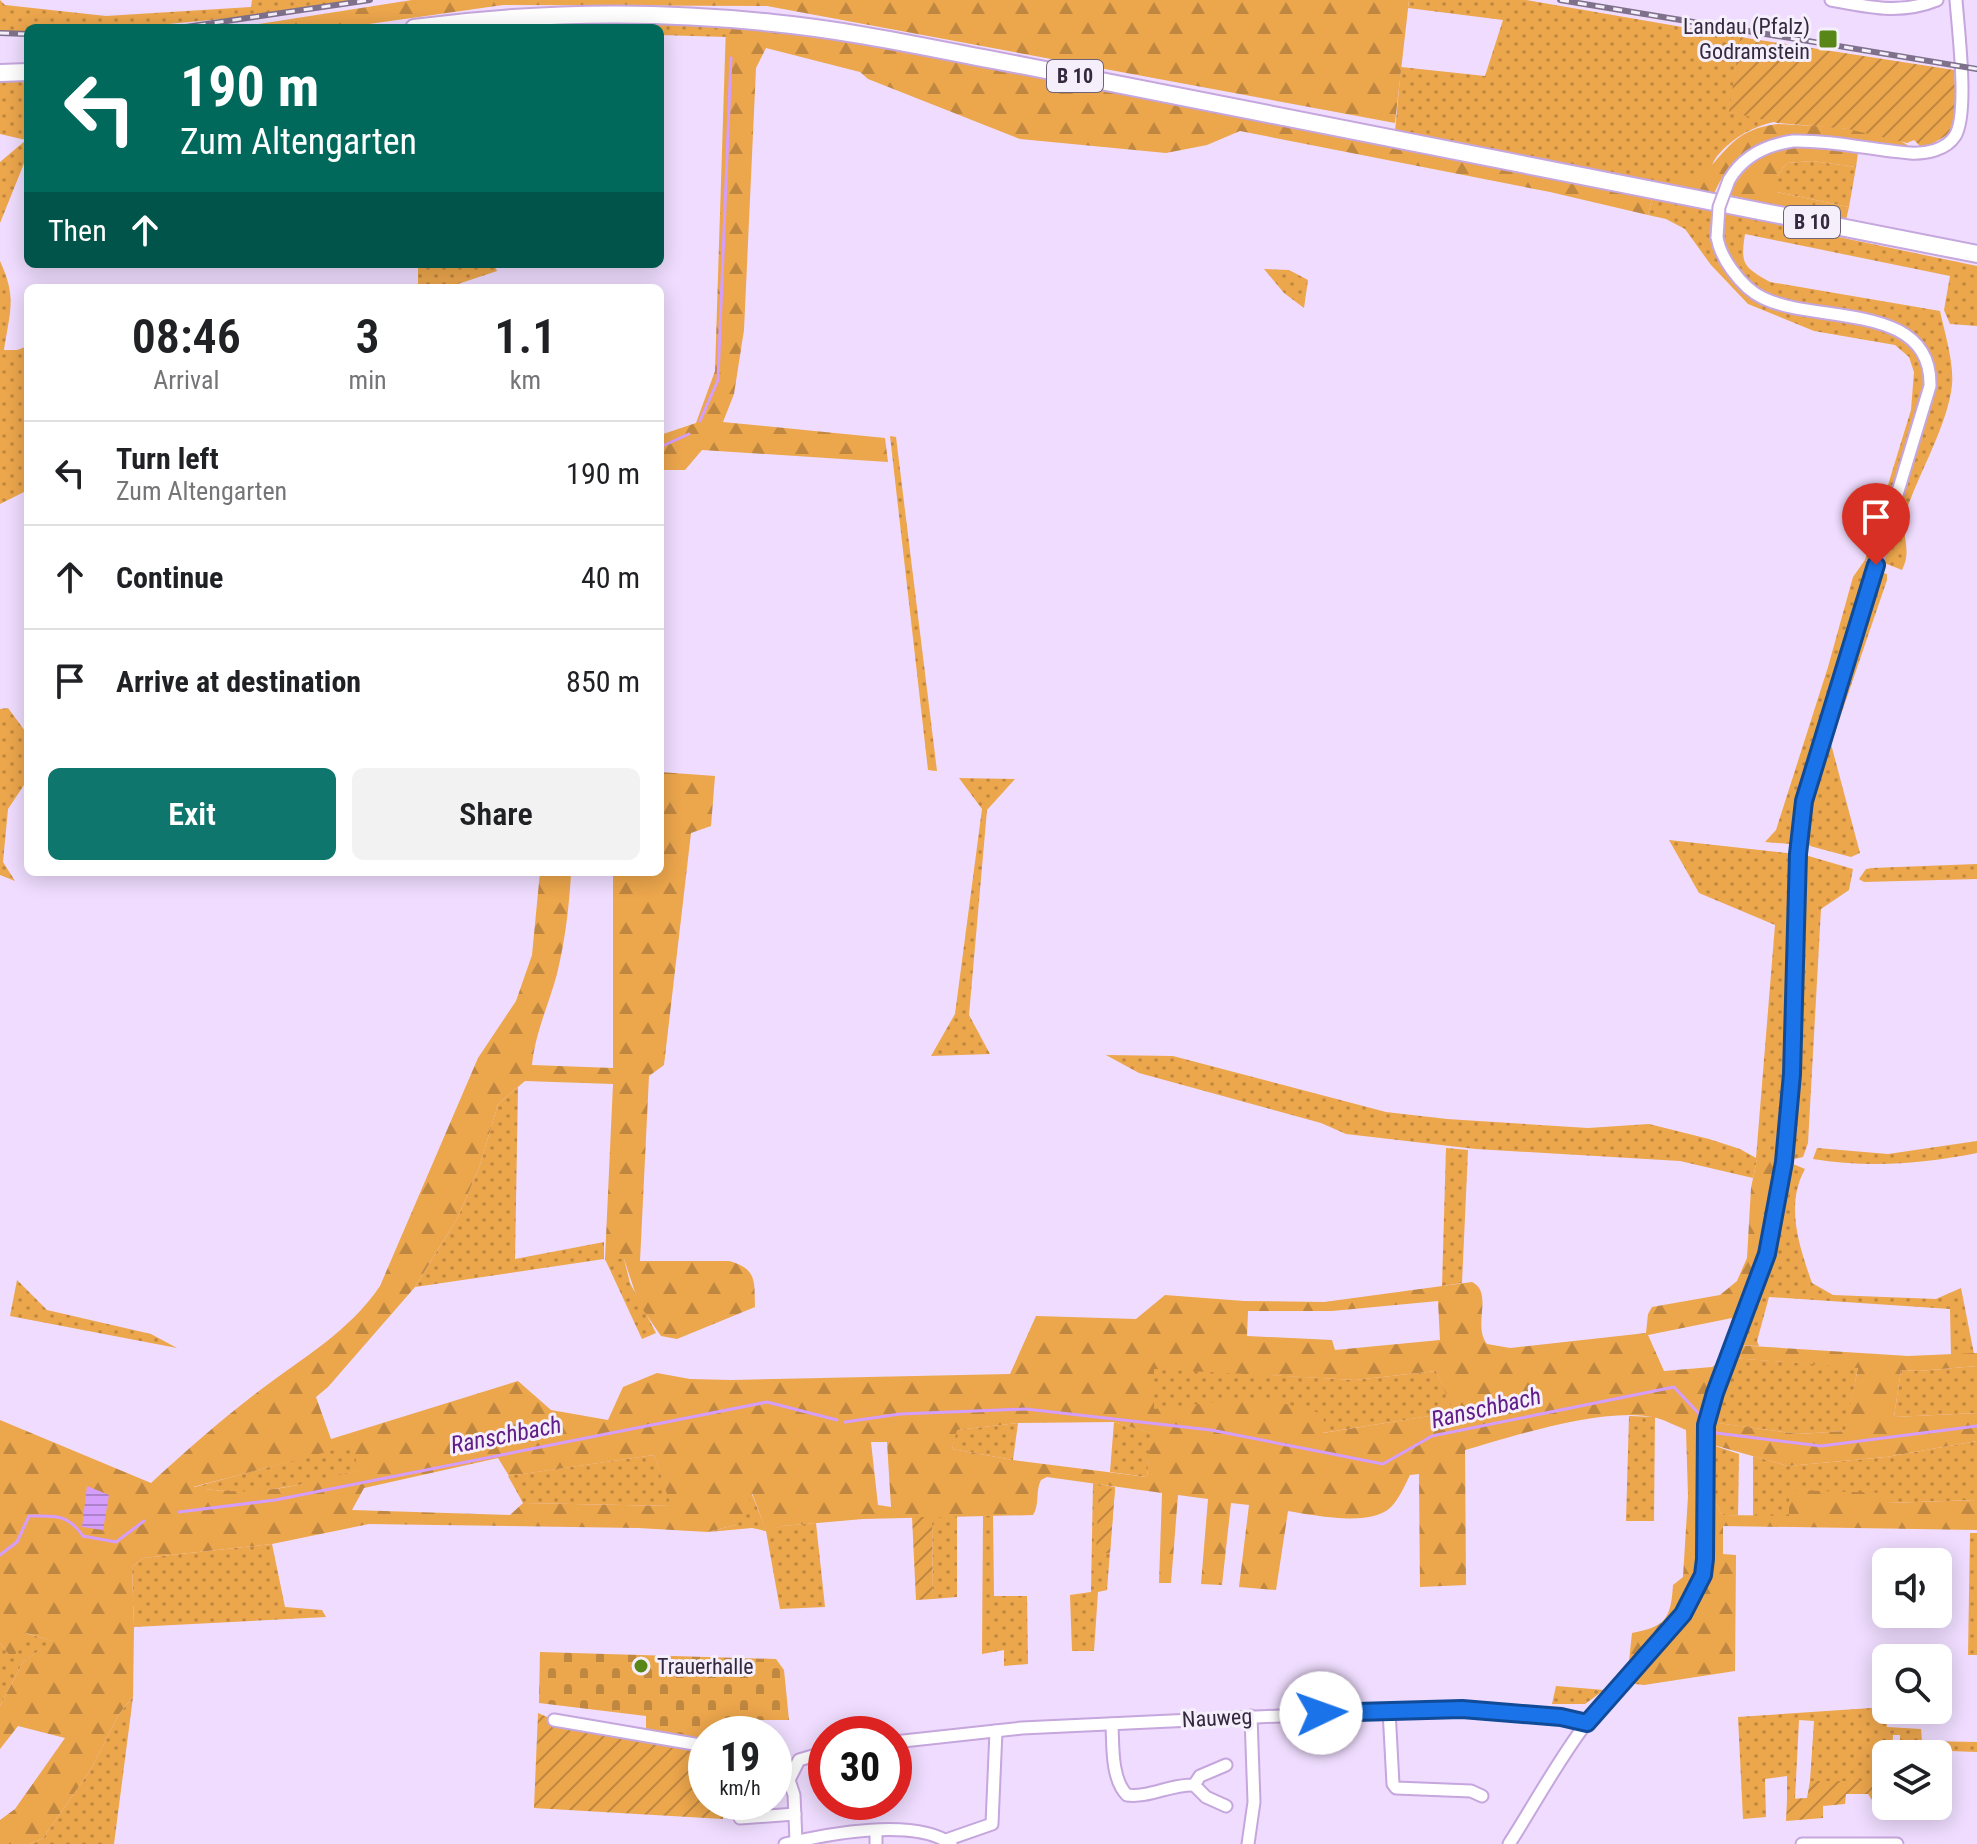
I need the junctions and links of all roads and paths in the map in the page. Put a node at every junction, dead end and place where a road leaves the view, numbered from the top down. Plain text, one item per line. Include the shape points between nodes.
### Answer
1 (1831, 0) edge
2 (1937, 0) edge
3 (1956, 0) edge
4 (448, 24) edge
5 (24, 72) edge
6 (0, 73) edge
7 (1977, 254) edge
8 (1389, 1710) junction
9 (1251, 1716) junction
10 (554, 1720) dead end
11 (1587, 1723) junction
12 (1112, 1724) junction
13 (996, 1731) junction
14 (912, 1740) edge
15 (688, 1743) edge
16 (808, 1757) edge
17 (1226, 1765) dead end
18 (792, 1774) edge
19 (1194, 1785) junction
20 (1482, 1796) dead end
21 (792, 1797) edge
22 (1226, 1806) dead end
23 (792, 1814) edge
24 (795, 1814) junction
25 (876, 1838) edge
26 (948, 1842) edge
27 (791, 1843) edge
28 (1248, 1844) edge
29 (1509, 1844) edge
30 (1802, 1844) edge
31 (1897, 1844) edge

1 - 2 street via 1891,10
3 - 11 street, bridge via 1961,94 1954,138 1921,153 1817,141 1782,143 1740,165 1719,207 1722,254 1761,297 1901,331 1917,343 1931,375 1804,801 1784,1162 1767,1254 1706,1422 1703,1575 1683,1614
4 - 7 highway, B 10 via 606,13 862,35
5 - 6 highway
8 - 9 street, Nauweg
8 - 11 street, Nauweg via 1476,1710
8 - 20 street via 1396,1788
9 - 12 street, Nauweg
9 - 28 street via 1254,1802
10 - 15 street
11 - 29 street
12 - 13 street, Nauweg
12 - 19 street via 1117,1775 1127,1795
13 - 14 street, Nauweg
13 - 26 street via 992,1824
16 - 18 street via 799,1760
17 - 19 street via 1200,1776
19 - 22 street
21 - 24 street
23 - 24 street
24 - 27 street
25 - 26 street via 923,1832
25 - 27 street
30 - 31 street

